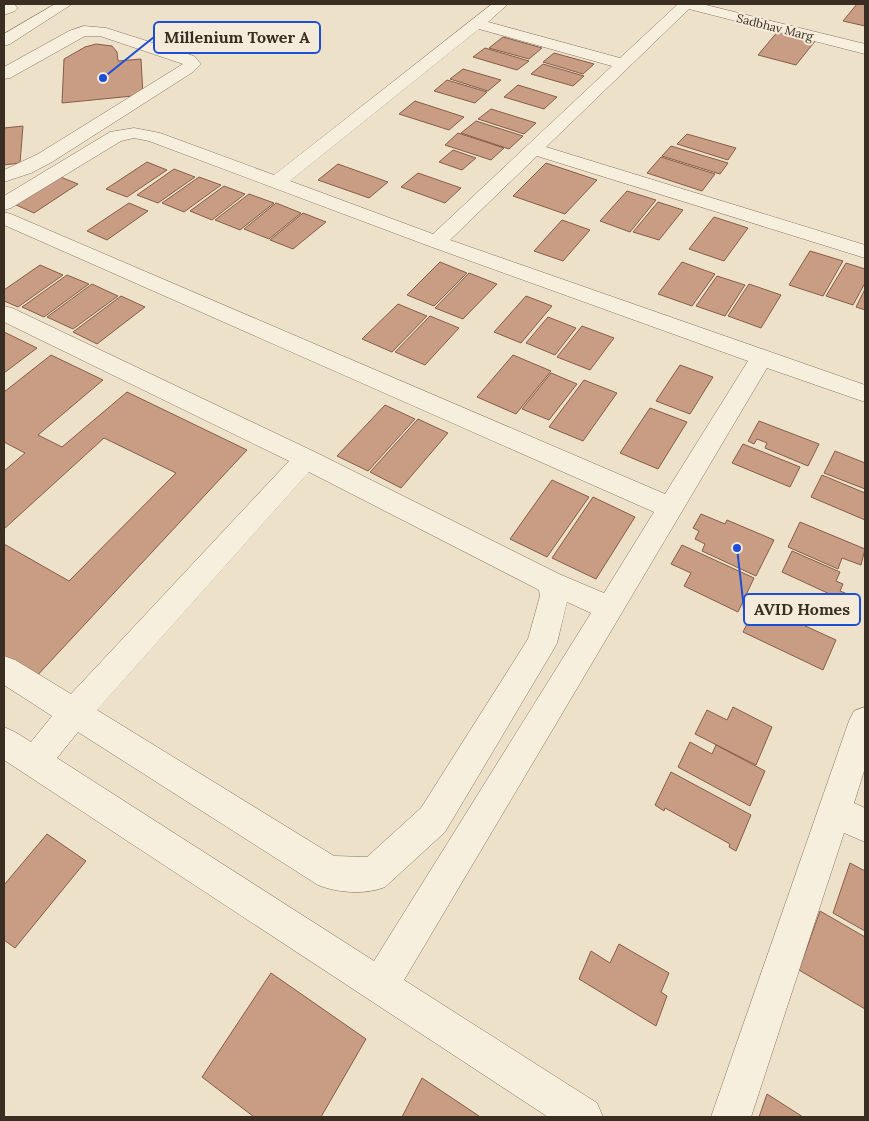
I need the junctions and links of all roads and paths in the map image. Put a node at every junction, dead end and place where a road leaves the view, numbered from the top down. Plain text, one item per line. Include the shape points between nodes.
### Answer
1 (65, 4) edge
2 (501, 4) edge
3 (686, 4) edge
4 (476, 24) junction
5 (4, 41) edge
6 (865, 49) edge
7 (623, 64) junction
8 (4, 74) edge
9 (534, 149) junction
10 (4, 176) edge
11 (276, 183) junction
12 (4, 204) edge
13 (4, 218) edge
14 (436, 242) junction
15 (865, 252) edge
16 (4, 313) edge
17 (761, 358) junction
18 (865, 394) edge
19 (306, 459) junction
20 (670, 508) junction
21 (549, 582) junction
22 (610, 608) junction
23 (4, 669) edge
24 (74, 713) junction
25 (865, 721) edge
26 (4, 742) edge
27 (34, 762) junction
28 (851, 819) edge
29 (380, 986) junction
30 (582, 1117) edge
31 (730, 1117) edge

1 - 5 street
2 - 4 street
3 - 6 street, Sadbhav Marg
3 - 7 street
4 - 7 street
4 - 11 street
7 - 9 street
8 - 10 street via 74,34 91,30 188,59 193,64 46,158
9 - 14 street
9 - 15 street
11 - 12 street via 154,136 134,133 116,136
11 - 14 street
13 - 20 street
14 - 17 street
16 - 19 street
17 - 18 street
17 - 20 street
19 - 21 street
19 - 24 street
20 - 22 street
21 - 22 street
21 - 24 street via 554,596 542,643 434,820 373,875 330,873
22 - 29 street
23 - 24 street
24 - 27 street
25 - 28 street
26 - 27 street
27 - 29 street
28 - 31 street
29 - 30 street

